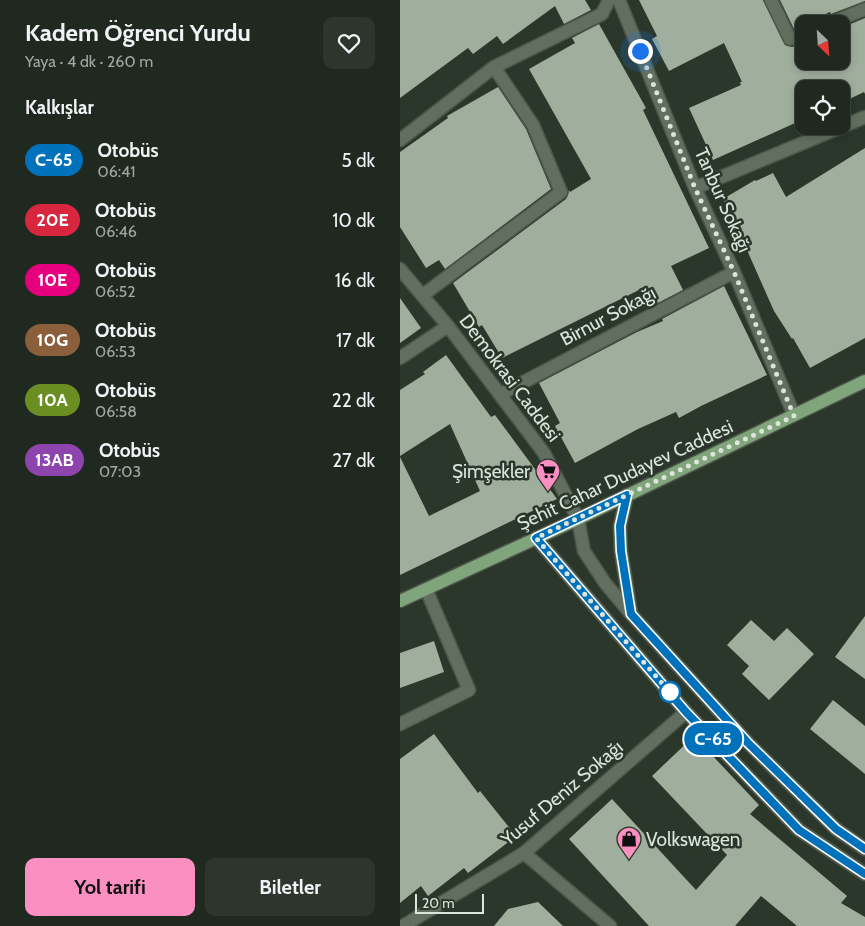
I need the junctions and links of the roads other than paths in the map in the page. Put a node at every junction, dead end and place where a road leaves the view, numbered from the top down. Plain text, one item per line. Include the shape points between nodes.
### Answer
1 (609, 0) edge
2 (619, 0) edge
3 (771, 0) edge
4 (865, 9) edge
5 (850, 15) edge
6 (795, 37) edge
7 (494, 67) junction
8 (865, 117) edge
9 (400, 140) edge
10 (695, 188) junction
11 (400, 268) edge
12 (734, 272) junction
13 (423, 295) junction
14 (448, 326) junction
15 (400, 358) edge
16 (865, 381) edge
17 (501, 394) junction
18 (794, 416) junction
19 (627, 495) junction
20 (578, 519) junction
21 (536, 538) junction
22 (426, 588) junction
23 (400, 601) edge
24 (631, 614) junction
25 (686, 712) junction
26 (400, 724) edge
27 (865, 849) edge
28 (524, 853) junction
29 (865, 874) edge
30 (403, 926) edge
31 (610, 926) edge

1 - 7 street via 602,14
2 - 10 street, Tanbur Sokağı
3 - 6 street via 790,39
4 - 5 street
7 - 9 street
7 - 13 street via 533,125 561,192
8 - 10 street
10 - 12 street, Tanbur Sokağı
11 - 13 street, Demokrasi Caddesi
12 - 17 street, Birnur Sokağı
12 - 18 street, Tanbur Sokağı
13 - 14 street, Demokrasi Caddesi
14 - 15 street
14 - 17 street, Demokrasi Caddesi
16 - 18 main road, Şehit Cahar Dudayev Caddesi
17 - 20 street, Demokrasi Caddesi via 544,453
18 - 19 main road, Şehit Cahar Dudayev Caddesi
19 - 20 main road, Şehit Cahar Dudayev Caddesi
19 - 24 main road via 620,526
20 - 21 main road, Şehit Cahar Dudayev Caddesi
20 - 24 street, Demokrasi Caddesi via 584,551
21 - 22 main road, Şehit Cahar Dudayev Caddesi
21 - 25 street
22 - 23 main road, Şehit Cahar Dudayev Caddesi
22 - 26 street via 468,690
24 - 27 street, Demokrasi Caddesi via 748,743 836,829
25 - 28 street, Yusuf Deniz Sokağı
25 - 29 street via 799,830
28 - 30 street, Yusuf Deniz Sokağı
28 - 31 street

